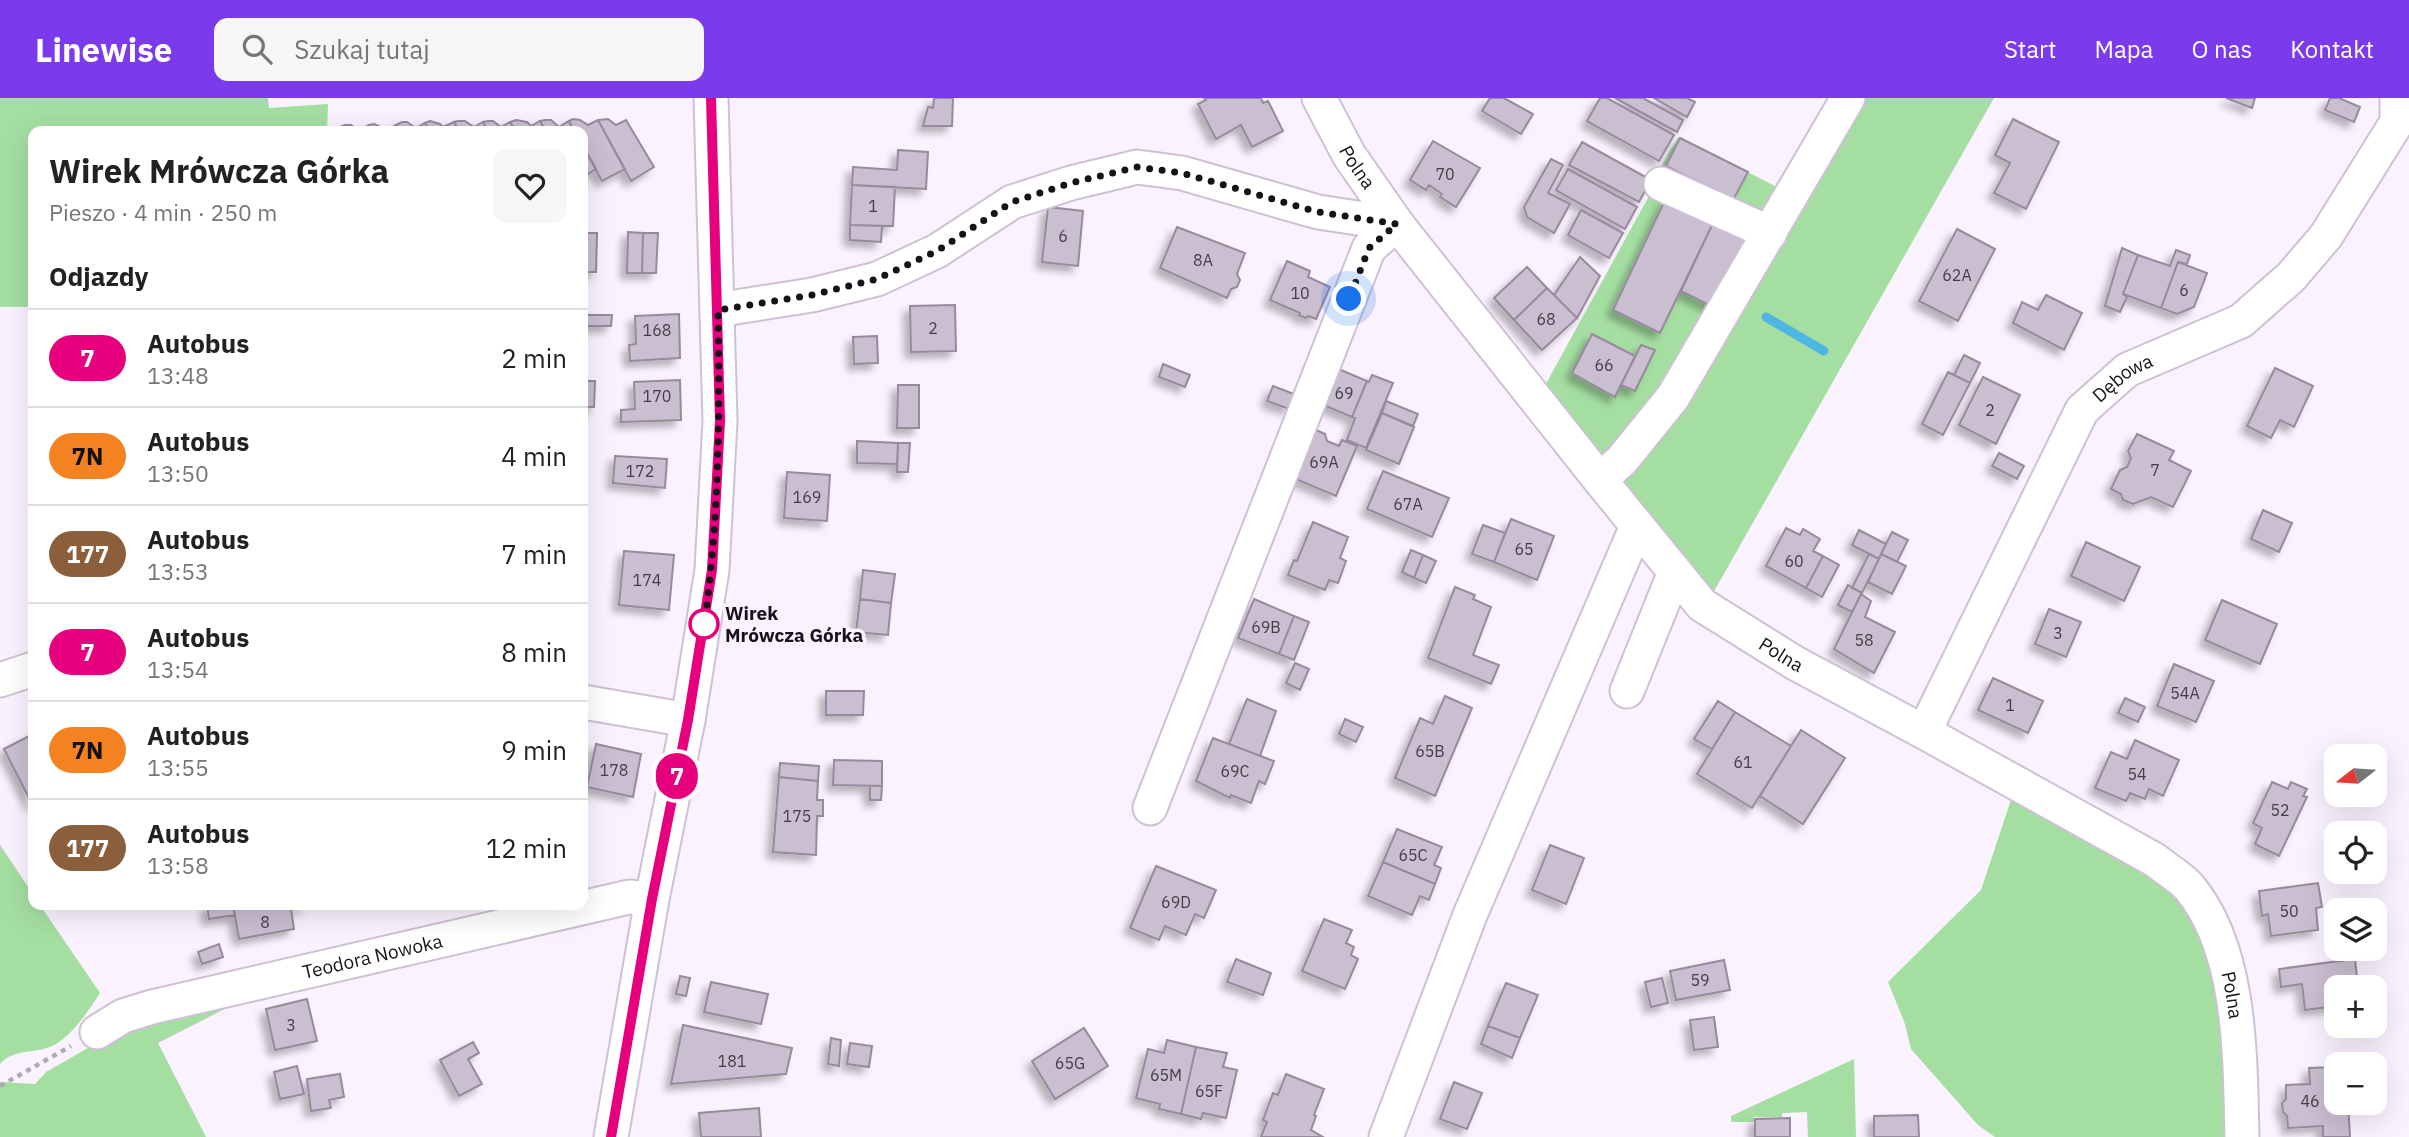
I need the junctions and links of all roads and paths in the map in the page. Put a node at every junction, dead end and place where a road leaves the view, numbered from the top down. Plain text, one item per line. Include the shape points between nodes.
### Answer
1 (711, 98) edge
2 (1319, 98) edge
3 (1848, 98) edge
4 (2397, 98) edge
5 (1661, 184) dead end
6 (1397, 224) junction
7 (1770, 233) junction
8 (718, 310) junction
9 (1600, 480) junction
10 (1637, 526) junction
11 (1675, 572) junction
12 (28, 671) edge
13 (0, 680) edge
14 (1626, 691) dead end
15 (588, 703) edge
16 (688, 720) junction
17 (1924, 732) junction
18 (1150, 808) dead end
19 (652, 899) junction
20 (588, 906) edge
21 (573, 910) edge
22 (97, 1032) joint
23 (0, 1086) edge
24 (611, 1137) edge
25 (1386, 1137) edge
26 (2242, 1137) edge

1 - 8 street
2 - 6 street, Polna via 1349,155
3 - 7 street
4 - 17 street, Dębowa via 2397,122 2326,236 2291,277 2241,321 2127,370 2082,410
5 - 7 street
6 - 8 street via 1318,212 1182,173 1137,167 1012,202 937,251 877,279
6 - 9 street, Polna
6 - 18 street via 1369,248
7 - 9 street via 1674,397
8 - 16 street via 720,421 712,570
9 - 10 street, Polna
10 - 11 street, Polna
10 - 25 street via 1469,915
11 - 14 street
11 - 17 street, Polna via 1702,605 1795,663
12 - 13 street
15 - 16 street
16 - 19 street
17 - 26 street, Polna via 2155,860 2189,887 2211,922 2228,968 2240,1043
19 - 20 street, Teodora Nowoka via 629,897
19 - 24 street
21 - 22 street, Teodora Nowoka via 152,1007 123,1016
22 - 23 path

